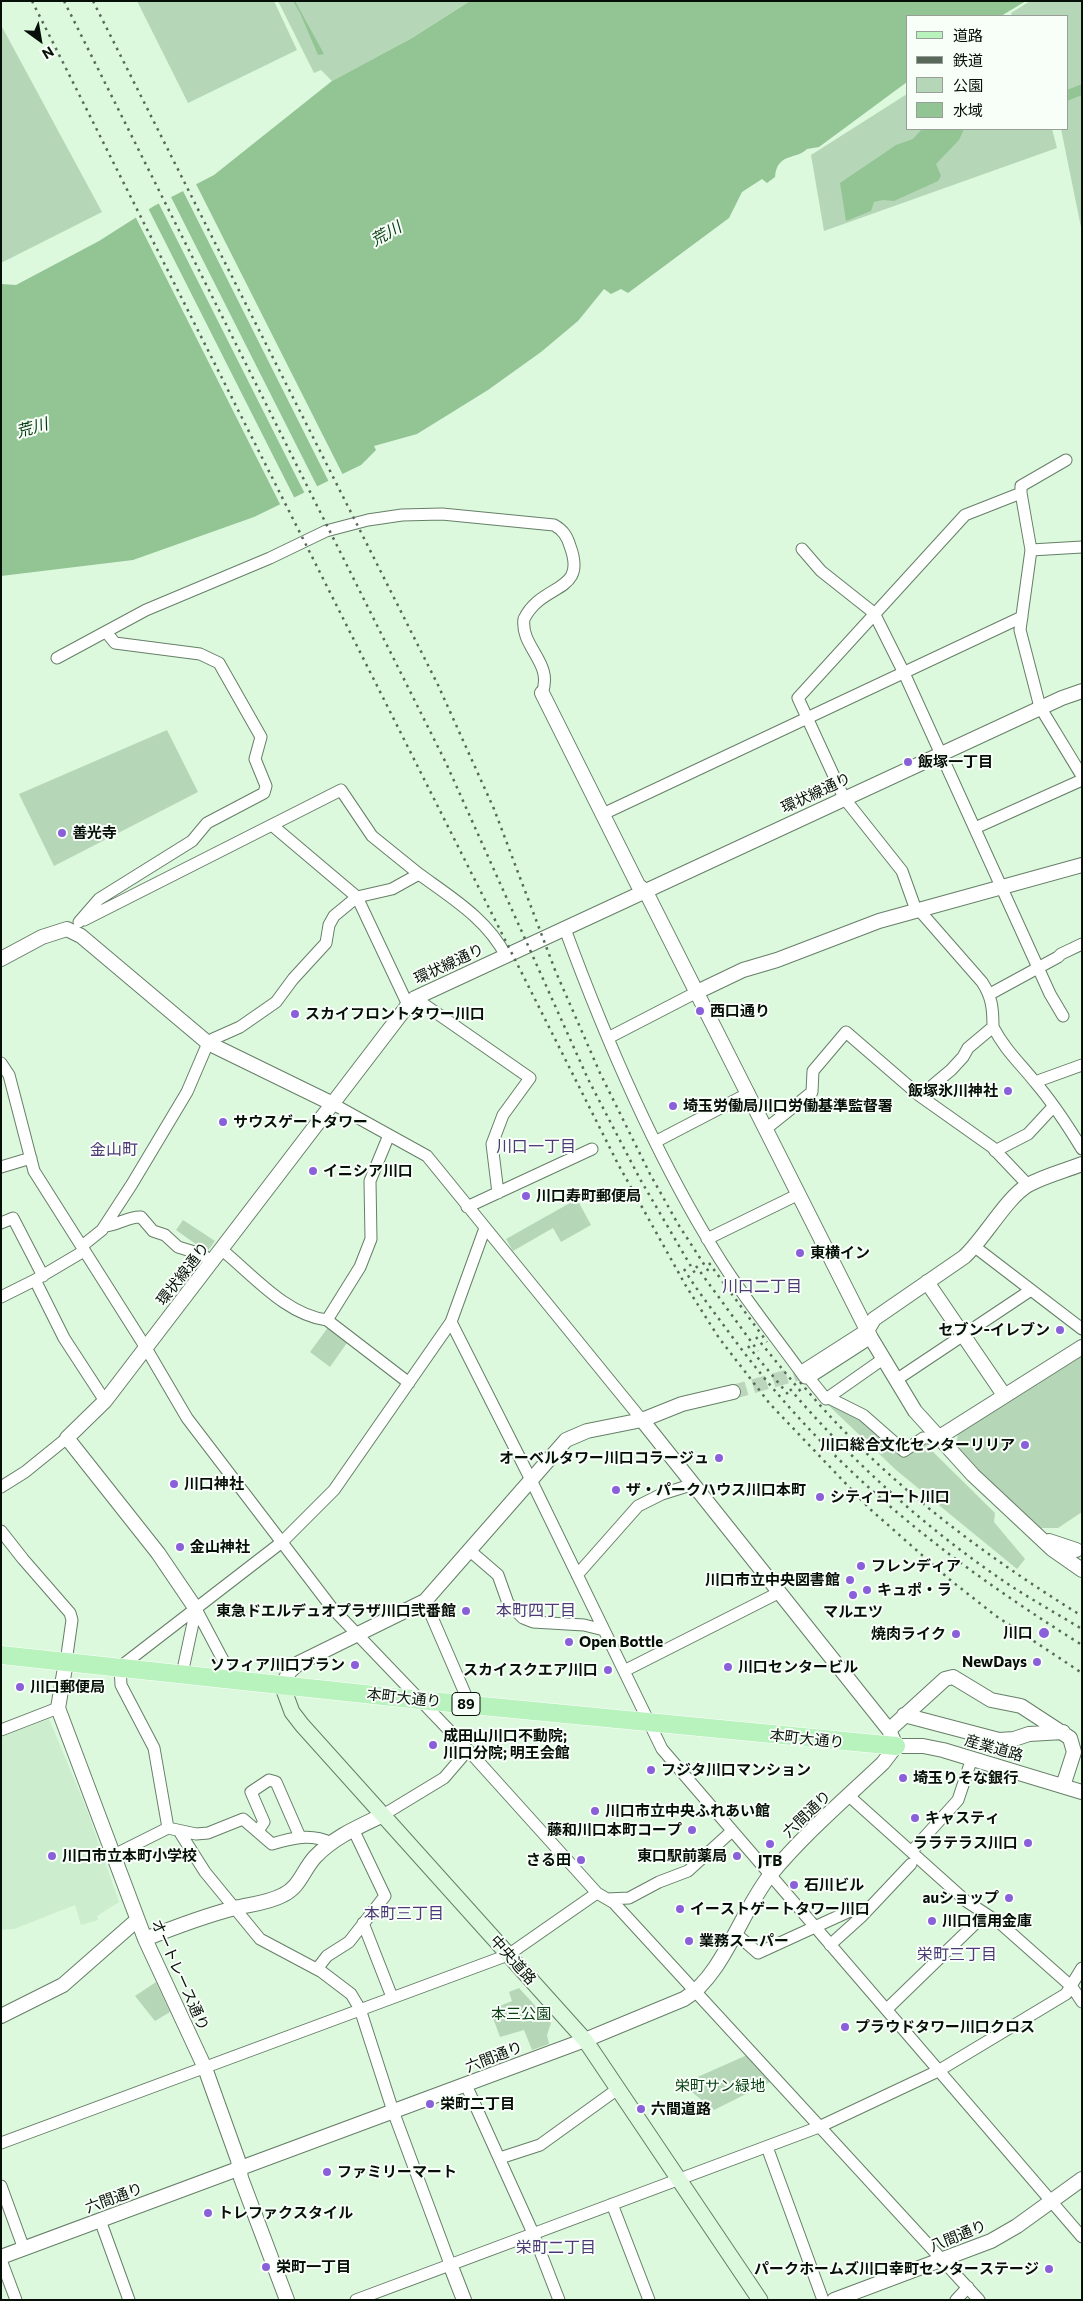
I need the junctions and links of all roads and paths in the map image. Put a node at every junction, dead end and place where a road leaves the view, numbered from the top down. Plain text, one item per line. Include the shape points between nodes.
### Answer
1 (1066, 460) dead end
2 (1020, 493) junction
3 (1082, 547) edge
4 (802, 549) dead end
5 (1031, 550) junction
6 (874, 613) junction
7 (1022, 618) junction
8 (106, 632) junction
9 (57, 658) dead end
10 (904, 673) junction
11 (1082, 691) edge
12 (542, 693) joint
13 (1040, 707) junction
14 (806, 718) junction
15 (940, 753) junction
16 (1082, 776) edge
17 (1082, 780) edge
18 (844, 798) junction
19 (602, 814) junction
20 (274, 826) junction
21 (975, 828) junction
22 (1082, 865) edge
23 (419, 874) junction
24 (1002, 887) junction
25 (646, 892) junction
26 (357, 897) junction
27 (917, 910) junction
28 (73, 926) junction
29 (565, 929) junction
30 (1082, 944) edge
31 (506, 956) junction
32 (1, 959) edge
33 (1039, 966) junction
34 (698, 992) junction
35 (990, 994) junction
36 (411, 1002) junction
37 (1064, 1016) dead end
38 (993, 1026) junction
39 (608, 1038) junction
40 (208, 1043) junction
41 (1, 1063) edge
42 (1082, 1065) edge
43 (1035, 1082) junction
44 (749, 1093) junction
45 (920, 1096) junction
46 (333, 1104) junction
47 (1053, 1106) junction
48 (767, 1128) junction
49 (389, 1135) junction
50 (655, 1142) junction
51 (592, 1149) dead end
52 (1082, 1149) edge
53 (995, 1151) junction
54 (30, 1158) junction
55 (1082, 1164) edge
56 (1, 1166) edge
57 (1028, 1185) junction
58 (498, 1193) junction
59 (800, 1194) junction
60 (468, 1207) junction
61 (1, 1223) edge
62 (105, 1226) junction
63 (485, 1228) junction
64 (707, 1239) junction
65 (975, 1247) junction
66 (83, 1248) junction
67 (222, 1250) junction
68 (213, 1262) junction
69 (39, 1278) junction
70 (927, 1282) junction
71 (1031, 1290) junction
72 (1, 1297) edge
73 (327, 1320) junction
74 (451, 1322) junction
75 (1082, 1329) edge
76 (868, 1331) junction
77 (964, 1335) junction
78 (1082, 1347) edge
79 (146, 1348) junction
80 (883, 1359) junction
81 (803, 1372) junction
82 (896, 1380) junction
83 (409, 1383) junction
84 (733, 1392) tunnel mouth
85 (1004, 1394) junction
86 (829, 1398) junction
87 (105, 1401) junction
88 (642, 1420) junction
89 (67, 1438) junction
90 (938, 1438) junction
91 (531, 1480) junction
92 (694, 1484) junction
93 (1, 1487) edge
94 (1030, 1528) junction
95 (1, 1530) edge
96 (282, 1542) junction
97 (1079, 1546) edge
98 (469, 1550) junction
99 (1081, 1569) edge
100 (577, 1575) junction
101 (780, 1592) junction
102 (424, 1601) junction
103 (196, 1609) junction
104 (604, 1630) junction
105 (356, 1635) junction
106 (1, 1655) edge
107 (66, 1662) junction
108 (120, 1667) junction
109 (624, 1671) junction
110 (182, 1674) junction
111 (229, 1678) junction
112 (282, 1685) junction
113 (420, 1700) junction
114 (470, 1705) junction
115 (58, 1708) junction
116 (904, 1716) junction
117 (650, 1723) junction
118 (1, 1730) edge
119 (889, 1730) junction
120 (1063, 1732) junction
121 (896, 1746) junction
122 (468, 1750) junction
123 (972, 1758) junction
124 (1063, 1786) junction
125 (1082, 1792) edge
126 (849, 1796) junction
127 (382, 1815) junction
128 (173, 1829) junction
129 (353, 1829) junction
130 (258, 1831) junction
131 (732, 1831) junction
132 (300, 1837) junction
133 (331, 1843) junction
134 (912, 1852) junction
135 (114, 1855) junction
136 (912, 1864) dead end
137 (771, 1874) junction
138 (602, 1896) junction
139 (236, 1908) junction
140 (985, 1914) junction
141 (861, 1917) junction
142 (137, 1920) junction
143 (363, 1923) junction
144 (814, 1926) junction
145 (735, 1933) junction
146 (145, 1939) junction
147 (830, 1946) junction
148 (508, 1955) junction
149 (1082, 1968) edge
150 (317, 1969) junction
151 (1072, 1987) junction
152 (696, 1992) junction
153 (392, 1997) junction
154 (1082, 2002) edge
155 (360, 2009) junction
156 (887, 2009) junction
157 (1, 2016) edge
158 (585, 2040) junction
159 (205, 2068) junction
160 (938, 2071) junction
161 (466, 2085) junction
162 (619, 2088) junction
163 (393, 2111) junction
164 (819, 2126) junction
165 (1, 2143) edge
166 (767, 2147) junction
167 (500, 2158) junction
168 (240, 2169) junction
169 (678, 2178) junction
170 (1082, 2179) edge
171 (1, 2186) edge
172 (1052, 2202) junction
173 (612, 2204) junction
174 (100, 2220) junction
175 (533, 2233) junction
176 (1082, 2237) edge
177 (24, 2249) junction
178 (1, 2259) edge
179 (943, 2260) junction
180 (450, 2264) junction
181 (968, 2288) junction
182 (376, 2296) edge
183 (16, 2300) edge
184 (129, 2300) edge
185 (287, 2300) edge
186 (356, 2300) edge
187 (464, 2300) edge
188 (559, 2300) edge
189 (649, 2300) edge
190 (760, 2300) edge
191 (823, 2300) edge
192 (834, 2300) edge
193 (956, 2300) edge
194 (979, 2300) edge

1 - 2 street via 1022,486
2 - 5 street
2 - 6 street via 965,515
3 - 5 street
4 - 6 street via 821,571
5 - 7 street
6 - 10 street
6 - 14 street via 798,698
7 - 10 street
7 - 13 street via 1020,630
8 - 9 street
8 - 12 street via 146,610 326,532 368,520 442,514 554,525 568,538 576,567 569,581 537,602 524,619 526,636 546,675
8 - 28 street via 115,643 200,654 219,663 261,737 255,759 266,786 264,793 207,824 192,841 99,899
10 - 14 street
10 - 15 street
11 - 13 street, 環状線通り
12 - 19 street
13 - 15 street, 環状線通り
13 - 16 street
14 - 18 street
14 - 19 street
15 - 18 street, 環状線通り
15 - 21 street
17 - 21 street
18 - 25 street, 環状線通り
18 - 27 street via 902,871
19 - 25 street via 638,885
20 - 23 street via 341,790 372,836
20 - 26 street
20 - 28 street
21 - 24 street
22 - 24 street
23 - 26 street via 392,889
23 - 31 street via 465,908 494,935
24 - 27 street
24 - 33 street
25 - 29 street, 環状線通り
25 - 34 street
26 - 36 street
26 - 40 street via 334,916 326,943 276,1002 240,1028
27 - 34 street via 743,970
27 - 35 street
28 - 32 street via 42,937
28 - 40 street
29 - 31 street, 環状線通り
29 - 39 street
30 - 33 street
31 - 36 street, 環状線通り
33 - 35 street
33 - 37 street via 1050,994
34 - 39 street
34 - 44 street
35 - 38 street
36 - 46 street, 環状線通り
36 - 58 street via 530,1078 503,1116 492,1144
38 - 43 street via 1004,1048
38 - 45 street
39 - 50 street
40 - 46 street
40 - 62 street via 187,1092
41 - 54 street via 9,1075
42 - 43 street
43 - 47 street
44 - 48 street
44 - 50 street
45 - 48 street via 846,1032 814,1071 812,1092
45 - 53 street
46 - 49 street
46 - 67 street, 環状線通り
47 - 52 street
47 - 53 street via 1028,1134
48 - 59 street
49 - 60 street via 427,1156
49 - 73 street via 370,1181 371,1239 360,1267
50 - 64 street
51 - 58 street
53 - 57 street
54 - 56 street
54 - 66 street via 34,1171
55 - 57 street
57 - 65 street via 1017,1194
58 - 60 street
59 - 64 street
59 - 76 street
60 - 63 street
61 - 69 street via 13,1218
62 - 66 street
62 - 68 street via 133,1216 141,1217 153,1231 165,1235 178,1247 201,1254
63 - 74 street
63 - 88 street
64 - 81 street via 754,1309
65 - 70 street
65 - 71 street
66 - 69 street
66 - 79 street
67 - 68 street, 環状線通り
67 - 73 street via 289,1306 317,1319
68 - 79 street, 環状線通り
69 - 72 street
69 - 87 street via 76,1359
70 - 76 street via 874,1319
70 - 77 street
71 - 75 street
71 - 77 street
73 - 83 street
74 - 83 street
74 - 91 street
76 - 80 street
76 - 81 street
77 - 82 street
77 - 85 street
78 - 85 street
79 - 87 street, 環状線通り
79 - 96 street via 187,1418
80 - 82 street
80 - 86 street
81 - 86 street via 826,1399
82 - 90 street via 915,1411
83 - 96 street via 334,1490
84 - 88 street via 682,1404
85 - 90 street
86 - 90 street via 863,1415 904,1451 923,1438
87 - 89 street, 環状線通り
88 - 91 street via 572,1437 558,1447
88 - 92 street
89 - 93 street, 環状線通り
89 - 103 street via 158,1553
90 - 94 street
91 - 98 street
91 - 100 street
92 - 100 street via 638,1506
92 - 101 street
94 - 97 street via 1052,1542
94 - 99 street via 1052,1549
95 - 107 street via 70,1613 72,1620
96 - 103 street
96 - 105 street
97 - 99 street via 1075,1561
98 - 102 street
98 - 104 street via 498,1575 508,1603 523,1618
100 - 104 street
101 - 109 street
101 - 119 street
102 - 105 street
102 - 114 street
103 - 108 street
103 - 110 street
103 - 111 street
104 - 109 street
105 - 112 street via 298,1663
105 - 113 street
106 - 107 main road, 本町大通り / 89
107 - 108 main road, 本町大通り / 89
107 - 115 street
108 - 110 main road, 本町大通り / 89
108 - 128 street via 121,1685 154,1748
109 - 117 street
110 - 111 main road, 本町大通り / 89
111 - 112 main road, 本町大通り / 89
112 - 113 main road, 本町大通り / 89
112 - 127 main road, 中央道路 via 292,1712 302,1726
113 - 114 main road, 本町大通り / 89
113 - 122 street
114 - 117 main road, 本町大通り / 89
115 - 118 street
115 - 135 street, オートレース通り
116 - 119 street
116 - 120 street via 999,1740
116 - 120 street via 945,1679 953,1677 991,1700 1021,1706
117 - 121 main road, 本町大通り / 89
117 - 131 street via 662,1749
119 - 121 street
120 - 124 street via 1074,1747
121 - 123 street, 産業道路 via 930,1747
121 - 126 street, 六間通り
122 - 127 street via 444,1778
122 - 138 street
123 - 124 street, 産業道路
123 - 134 street via 958,1800
124 - 125 street, 産業道路
126 - 134 street
126 - 137 street, 六間通り
127 - 129 street
127 - 148 main road, 中央道路
128 - 130 street via 208,1833 244,1819
128 - 135 street
128 - 139 street
129 - 133 street
129 - 143 street via 385,1896
130 - 132 street via 272,1844
130 - 132 street via 264,1822 251,1792 273,1780
131 - 137 street
131 - 138 street via 688,1870 629,1898
132 - 133 street
133 - 139 street via 312,1860 305,1874 285,1894
134 - 140 street
135 - 142 street, オートレース通り
136 - 141 street
137 - 144 street
137 - 145 street, 六間通り
138 - 148 street
138 - 152 street via 614,1903
139 - 146 street via 184,1923
139 - 150 street via 260,1939
140 - 151 street via 1001,1924
140 - 156 street
141 - 144 street via 852,1910
141 - 147 street
142 - 146 street, オートレース通り
142 - 157 street via 63,1985
143 - 150 street via 349,1942 327,1956
143 - 153 street
144 - 145 street via 758,1953
144 - 147 street
145 - 152 street, 六間通り
146 - 159 street, オートレース通り
147 - 156 street
148 - 153 street
148 - 158 main road, 中央道路
149 - 151 street
150 - 155 street via 351,1994
151 - 154 street
151 - 160 street via 1066,1994
152 - 158 street, 六間通り
152 - 164 street
153 - 155 street
155 - 159 street
155 - 163 street
156 - 160 street
158 - 161 street, 六間通り
158 - 162 main road, 中央道路
159 - 165 street
159 - 168 street, オートレース通り
160 - 164 street
160 - 172 street
161 - 163 street, 六間通り
161 - 167 street
162 - 167 street via 540,2145
162 - 169 main road, 中央道路
163 - 168 street, 六間通り
163 - 180 street
164 - 166 street
164 - 179 street
166 - 169 street
166 - 191 street
167 - 175 street
168 - 174 street, 六間通り
168 - 185 street, オートレース通り
169 - 173 street
169 - 190 main road, 中央道路
170 - 172 street, 八間通り
171 - 177 street
172 - 176 street
172 - 179 street, 八間通り via 1005,2234
173 - 175 street
173 - 189 street
174 - 177 street, 六間通り
174 - 184 street
175 - 180 street
175 - 188 street
177 - 178 street, 六間通り
178 - 183 street
179 - 181 street
179 - 192 street, 八間通り
180 - 182 street
180 - 187 street
181 - 193 street
181 - 194 street
182 - 186 street

